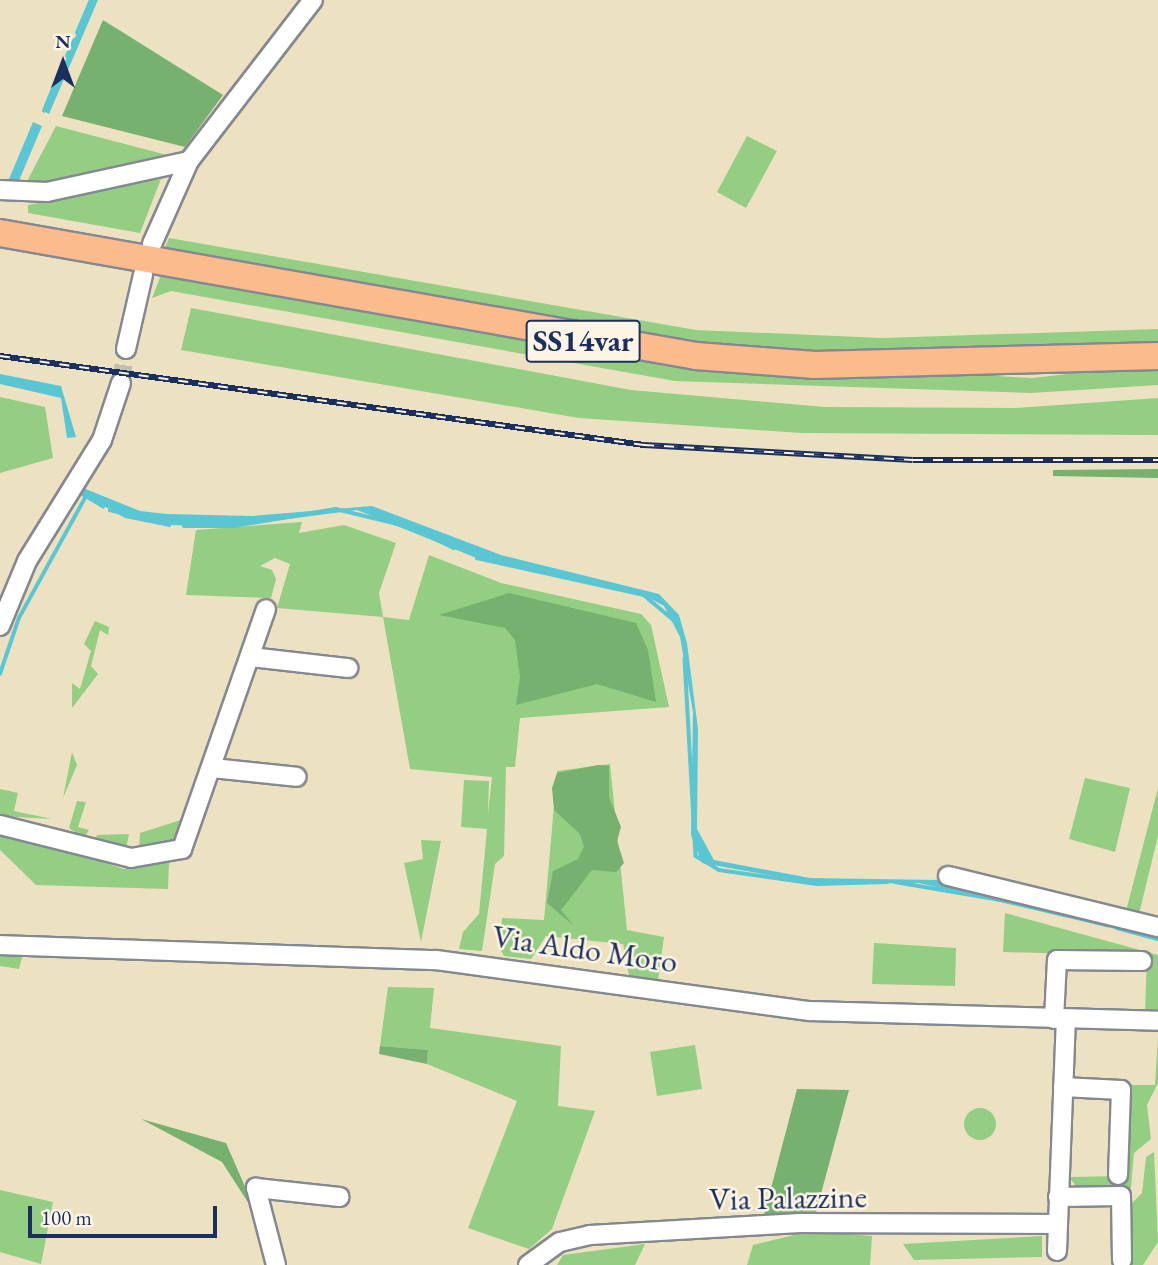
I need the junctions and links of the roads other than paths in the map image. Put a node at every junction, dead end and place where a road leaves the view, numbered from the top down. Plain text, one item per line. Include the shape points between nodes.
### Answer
1 (313, 0) edge
2 (189, 161) junction
3 (0, 190) edge
4 (8, 235) edge
5 (152, 244) dead end
6 (142, 275) dead end
7 (126, 349) tunnel mouth
8 (1158, 356) edge
9 (121, 383) tunnel mouth
10 (106, 394) tunnel mouth
11 (58, 510) junction
12 (266, 609) dead end
13 (0, 626) edge
14 (251, 657) junction
15 (348, 668) dead end
16 (212, 768) junction
17 (297, 777) dead end
18 (0, 825) edge
19 (947, 876) dead end
20 (1158, 928) edge
21 (1, 945) edge
22 (1142, 961) dead end
23 (1060, 1019) junction
24 (1158, 1021) edge
25 (1063, 1087) junction
26 (1118, 1175) dead end
27 (340, 1197) dead end
28 (1058, 1197) junction
29 (1057, 1224) junction
30 (1057, 1251) dead end
31 (1122, 1259) dead end
32 (276, 1265) edge
33 (528, 1265) edge

1 - 2 street
2 - 3 street via 21,194
2 - 5 street
4 - 8 highway, SS14var via 696,356 815,365
6 - 7 street
9 - 11 street via 102,440
10 - 11 street via 90,438 56,486
11 - 13 street
12 - 14 street
14 - 15 street
14 - 16 street
16 - 17 street
16 - 18 street via 187,841 167,855 131,858
19 - 20 street
21 - 23 street, Via Aldo Moro via 436,960 810,1011
22 - 23 street via 1057,960
23 - 24 street, Via Aldo Moro
23 - 25 street
25 - 26 street via 1121,1090
25 - 28 street
27 - 32 street via 256,1188
28 - 29 street
28 - 31 street via 1121,1196
29 - 30 street
29 - 33 street, Via Palazzine via 800,1223 590,1235 560,1242

